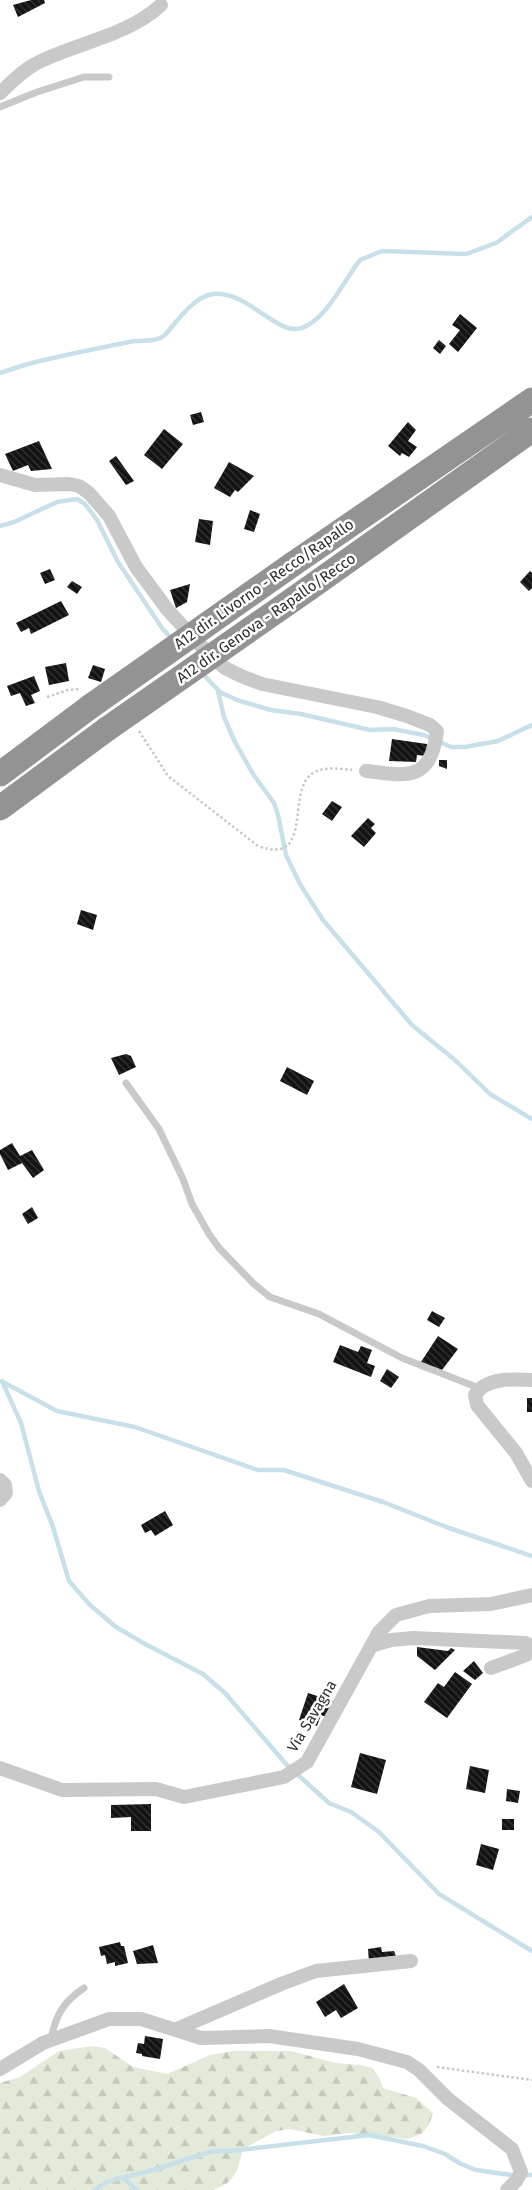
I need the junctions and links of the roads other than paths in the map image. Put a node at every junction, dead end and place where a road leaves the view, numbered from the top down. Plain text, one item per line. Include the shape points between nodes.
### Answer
1 (161, 5) dead end
2 (110, 77) dead end
3 (0, 93) edge
4 (0, 108) edge
5 (532, 400) edge
6 (532, 430) edge
7 (0, 475) edge
8 (366, 771) road end
9 (0, 774) edge
10 (0, 808) edge
11 (126, 1083) dead end
12 (532, 1380) edge
13 (479, 1388) junction
14 (0, 1480) edge
15 (532, 1481) edge
16 (0, 1500) edge
17 (532, 1595) edge
18 (371, 1646) junction
19 (491, 1668) dead end
20 (0, 1768) edge
21 (411, 1961) dead end
22 (84, 1988) dead end
23 (177, 2029) junction
24 (50, 2041) junction
25 (0, 2069) edge
26 (507, 2190) edge

1 - 3 street via 134,25 37,63
2 - 4 lane via 84,77
5 - 9 highway, A12 dir. Livorno - Recco/Rapallo, bridge via 293,564 87,697
6 - 10 highway, A12 dir. Genova - Rapallo/Recco, bridge
7 - 8 street via 35,485 79,486 89,493 109,516 136,567 166,609 225,668 262,684 377,707 430,725 437,731 427,765 415,774
11 - 13 lane via 159,1129 209,1234 254,1284 270,1297 319,1314 402,1358
12 - 13 street via 505,1380
13 - 15 street via 475,1395 477,1405 516,1453
14 - 16 street via 6,1493
17 - 18 street, Via Savagna via 491,1604 429,1606 396,1616 379,1632
18 - 19 street via 413,1638 526,1643 530,1646 526,1656
18 - 20 street, Via Savagna via 307,1762 284,1777 184,1797 156,1789 62,1790
21 - 23 street via 316,1971
22 - 24 lane via 61,2008
23 - 24 street via 141,2019 109,2019
23 - 26 street via 201,2038 279,2037 358,2049 407,2062 512,2149 521,2172
24 - 25 street

